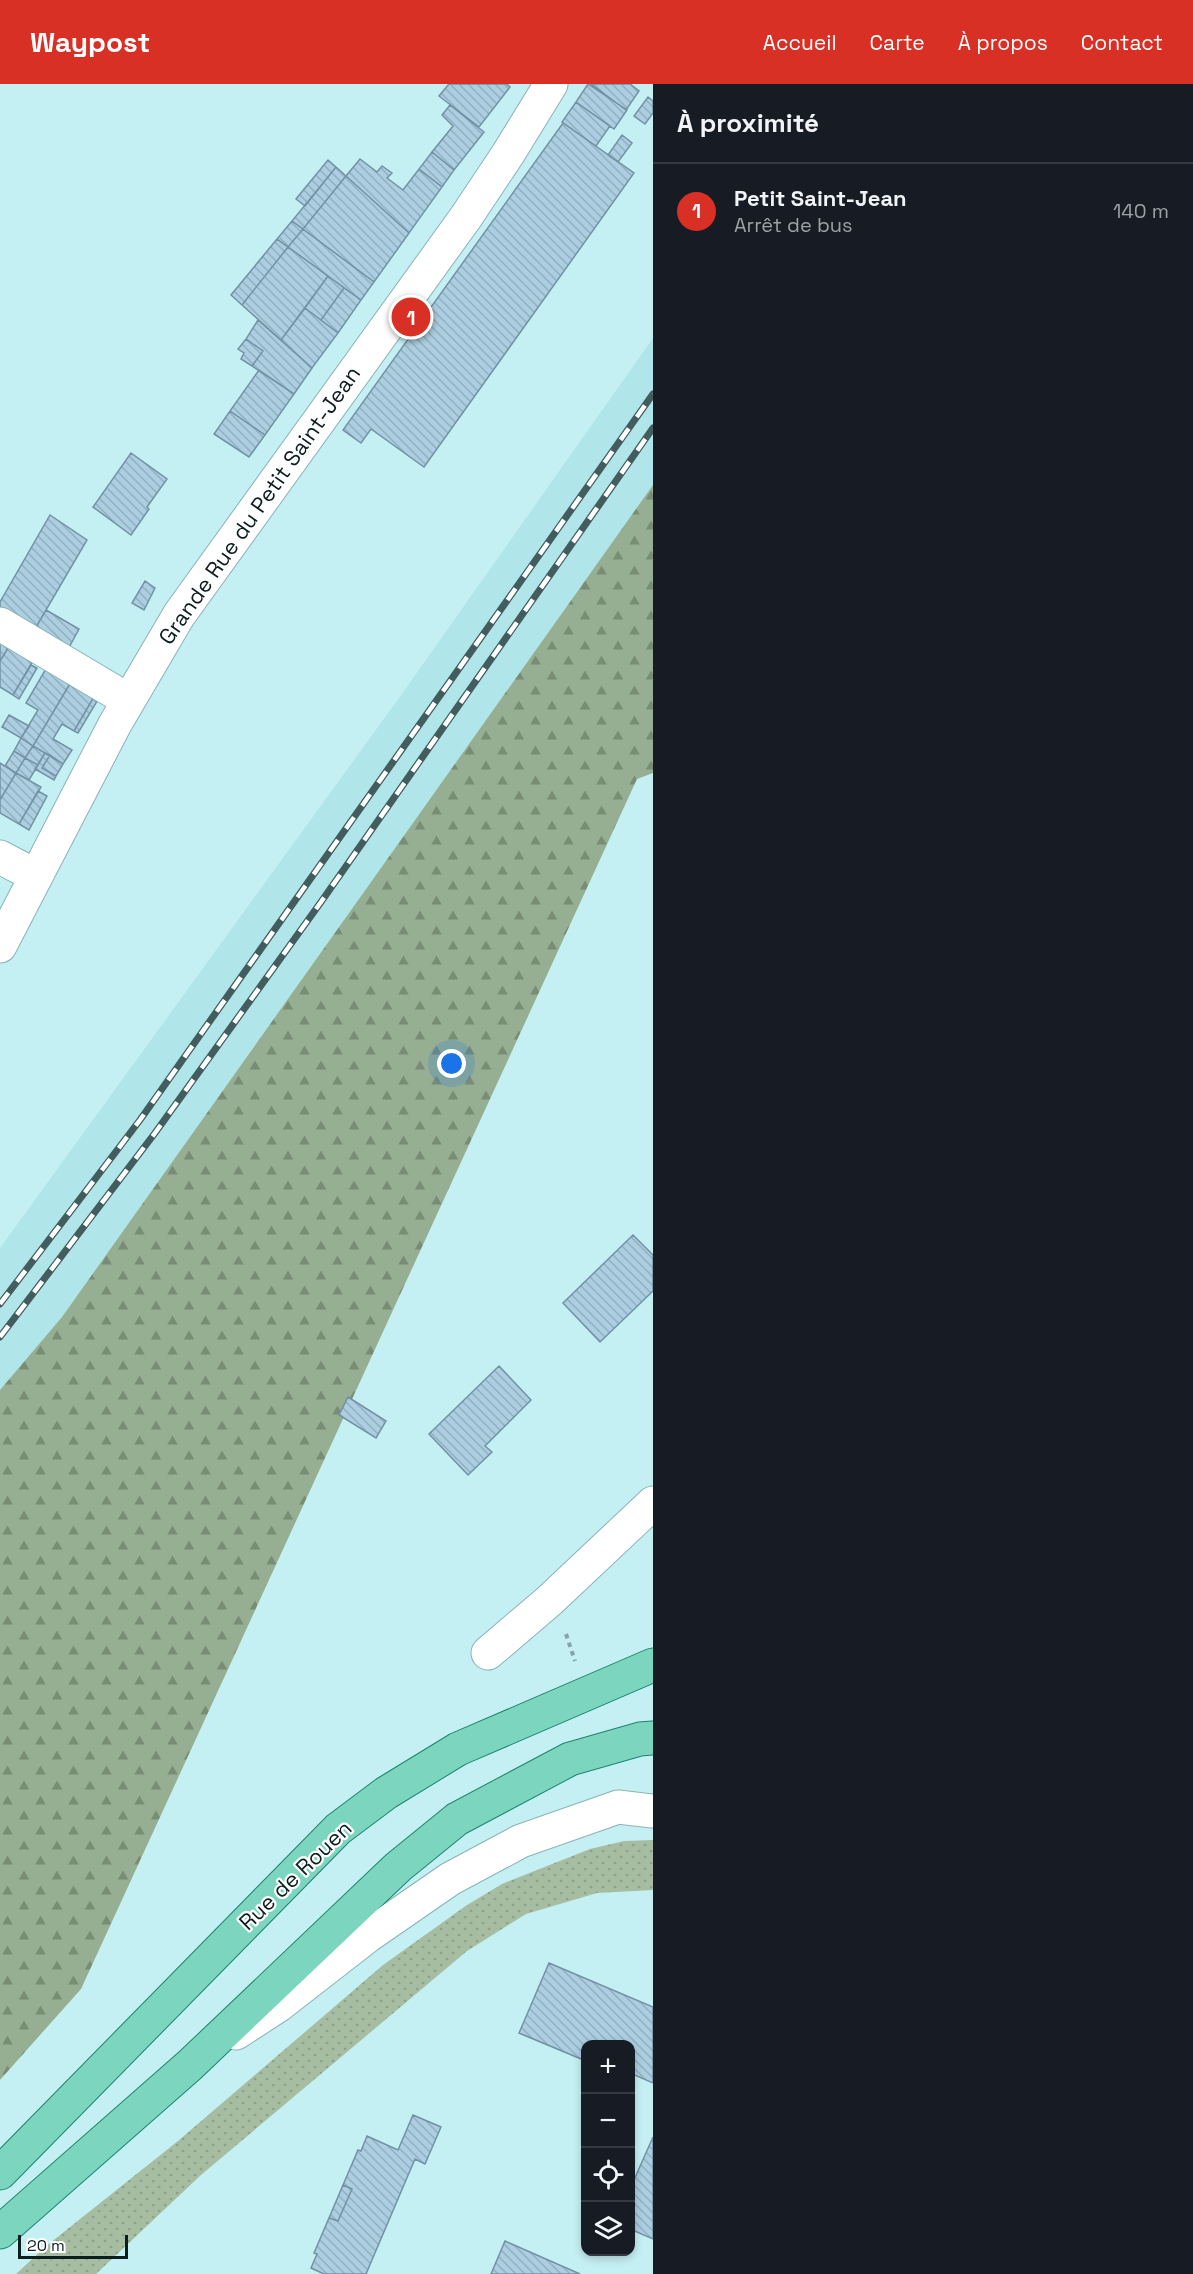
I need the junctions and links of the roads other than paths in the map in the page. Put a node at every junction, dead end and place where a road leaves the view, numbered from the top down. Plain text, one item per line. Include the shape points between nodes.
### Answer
1 (551, 84) edge
2 (0, 624) edge
3 (128, 700) junction
4 (0, 856) edge
5 (36, 876) junction
6 (0, 946) edge
7 (653, 1503) edge
8 (488, 1653) dead end
9 (653, 1665) edge
10 (653, 1738) edge
11 (653, 1811) edge
12 (190, 2064) junction
13 (0, 2173) edge
14 (0, 2232) edge

1 - 3 street, Grande Rue du Petit Saint-Jean via 466,217 179,615
2 - 3 street
3 - 5 street, Grande Rue du Petit Saint-Jean
4 - 5 street
5 - 6 street, Grande Rue du Petit Saint-Jean
7 - 8 street
9 - 13 main road, Rue de Rouen via 458,1749 338,1828
10 - 12 main road via 570,1759 457,1820 398,1867
11 - 12 street via 618,1807 521,1841 450,1879 279,2005
12 - 14 main road

